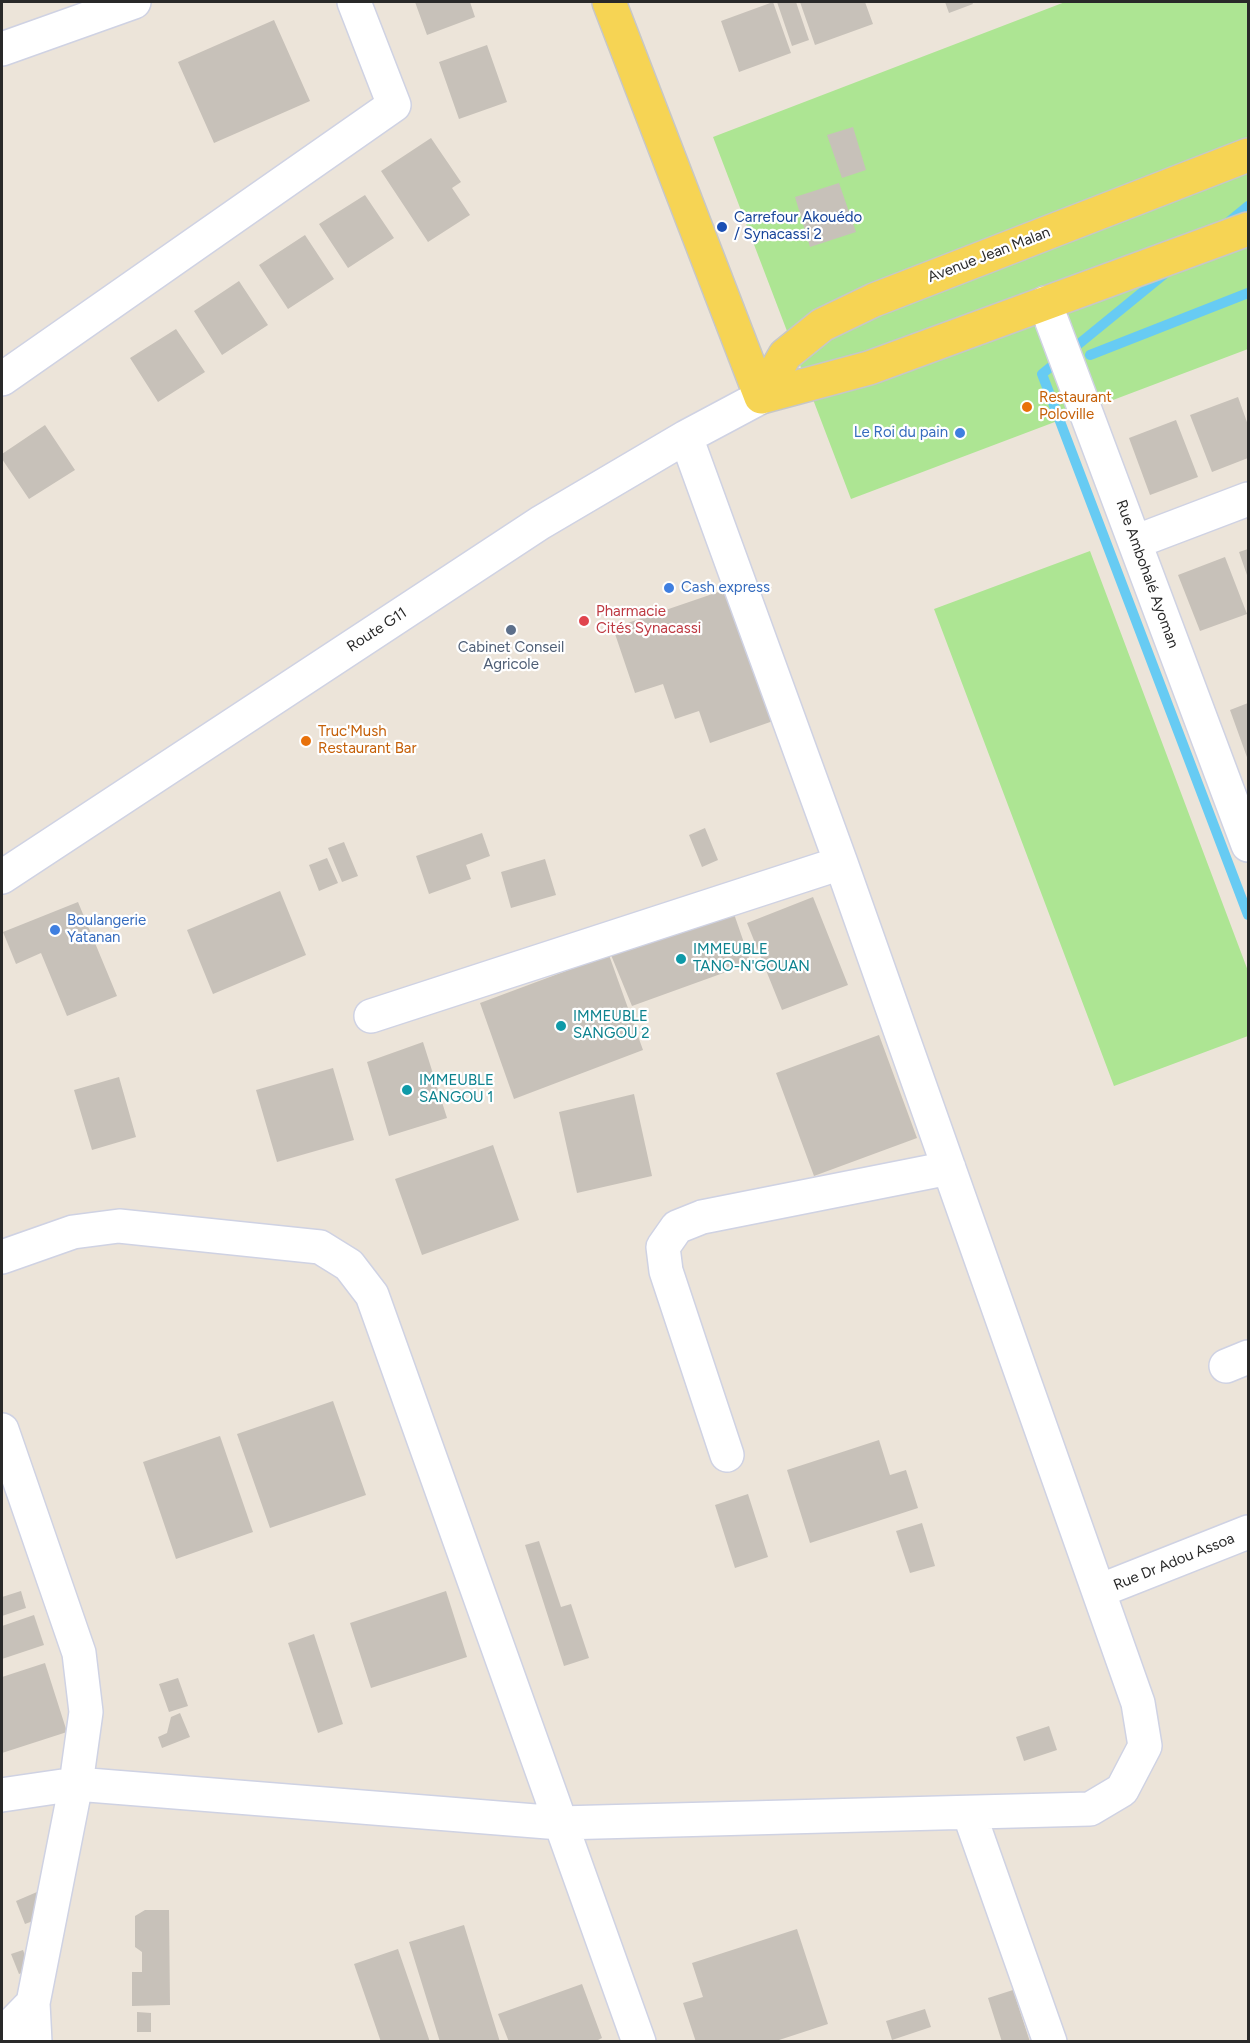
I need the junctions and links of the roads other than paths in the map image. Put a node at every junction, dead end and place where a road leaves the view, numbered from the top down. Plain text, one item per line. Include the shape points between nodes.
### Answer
1 (134, 2) edge
2 (354, 2) edge
3 (609, 2) edge
4 (2, 49) edge
5 (1248, 155) edge
6 (1248, 229) edge
7 (1045, 303) junction
8 (2, 379) edge
9 (761, 397) junction
10 (686, 437) junction
11 (1248, 499) edge
12 (1135, 542) junction
13 (1245, 827) edge
14 (841, 863) junction
15 (2, 877) edge
16 (371, 1016) dead end
17 (949, 1168) junction
18 (2, 1257) edge
19 (2, 1430) edge
20 (727, 1455) dead end
21 (1248, 1532) edge
22 (1098, 1592) junction
23 (76, 1784) junction
24 (2, 1796) edge
25 (969, 1813) junction
26 (560, 1823) junction
27 (33, 2002) junction
28 (2, 2035) edge
29 (35, 2042) edge
30 (639, 2042) edge
31 (1050, 2042) edge

1 - 4 street
2 - 8 street via 394,105
3 - 9 main road
5 - 9 main road, Avenue Jean Malan via 874,300 822,325 785,355
6 - 7 main road
7 - 9 main road via 869,368
7 - 12 street, Rue Ambohalé Ayoman
9 - 10 street, Route G11
10 - 14 street
10 - 15 street, Route G11 via 540,523
11 - 12 street
12 - 13 street, Rue Ambohalé Ayoman
14 - 16 street
14 - 17 street
17 - 20 street via 702,1217 677,1227 663,1247 666,1271
17 - 22 street
18 - 26 street via 72,1232 119,1226 320,1247 349,1265 372,1295
19 - 23 street via 79,1653 86,1712
21 - 22 street, Rue Dr Adou Assoa
22 - 25 street via 1138,1703 1145,1746 1122,1790 1090,1809
23 - 24 street
23 - 26 street
23 - 27 street
25 - 26 street
25 - 31 street
26 - 30 street
27 - 28 street
27 - 29 street

